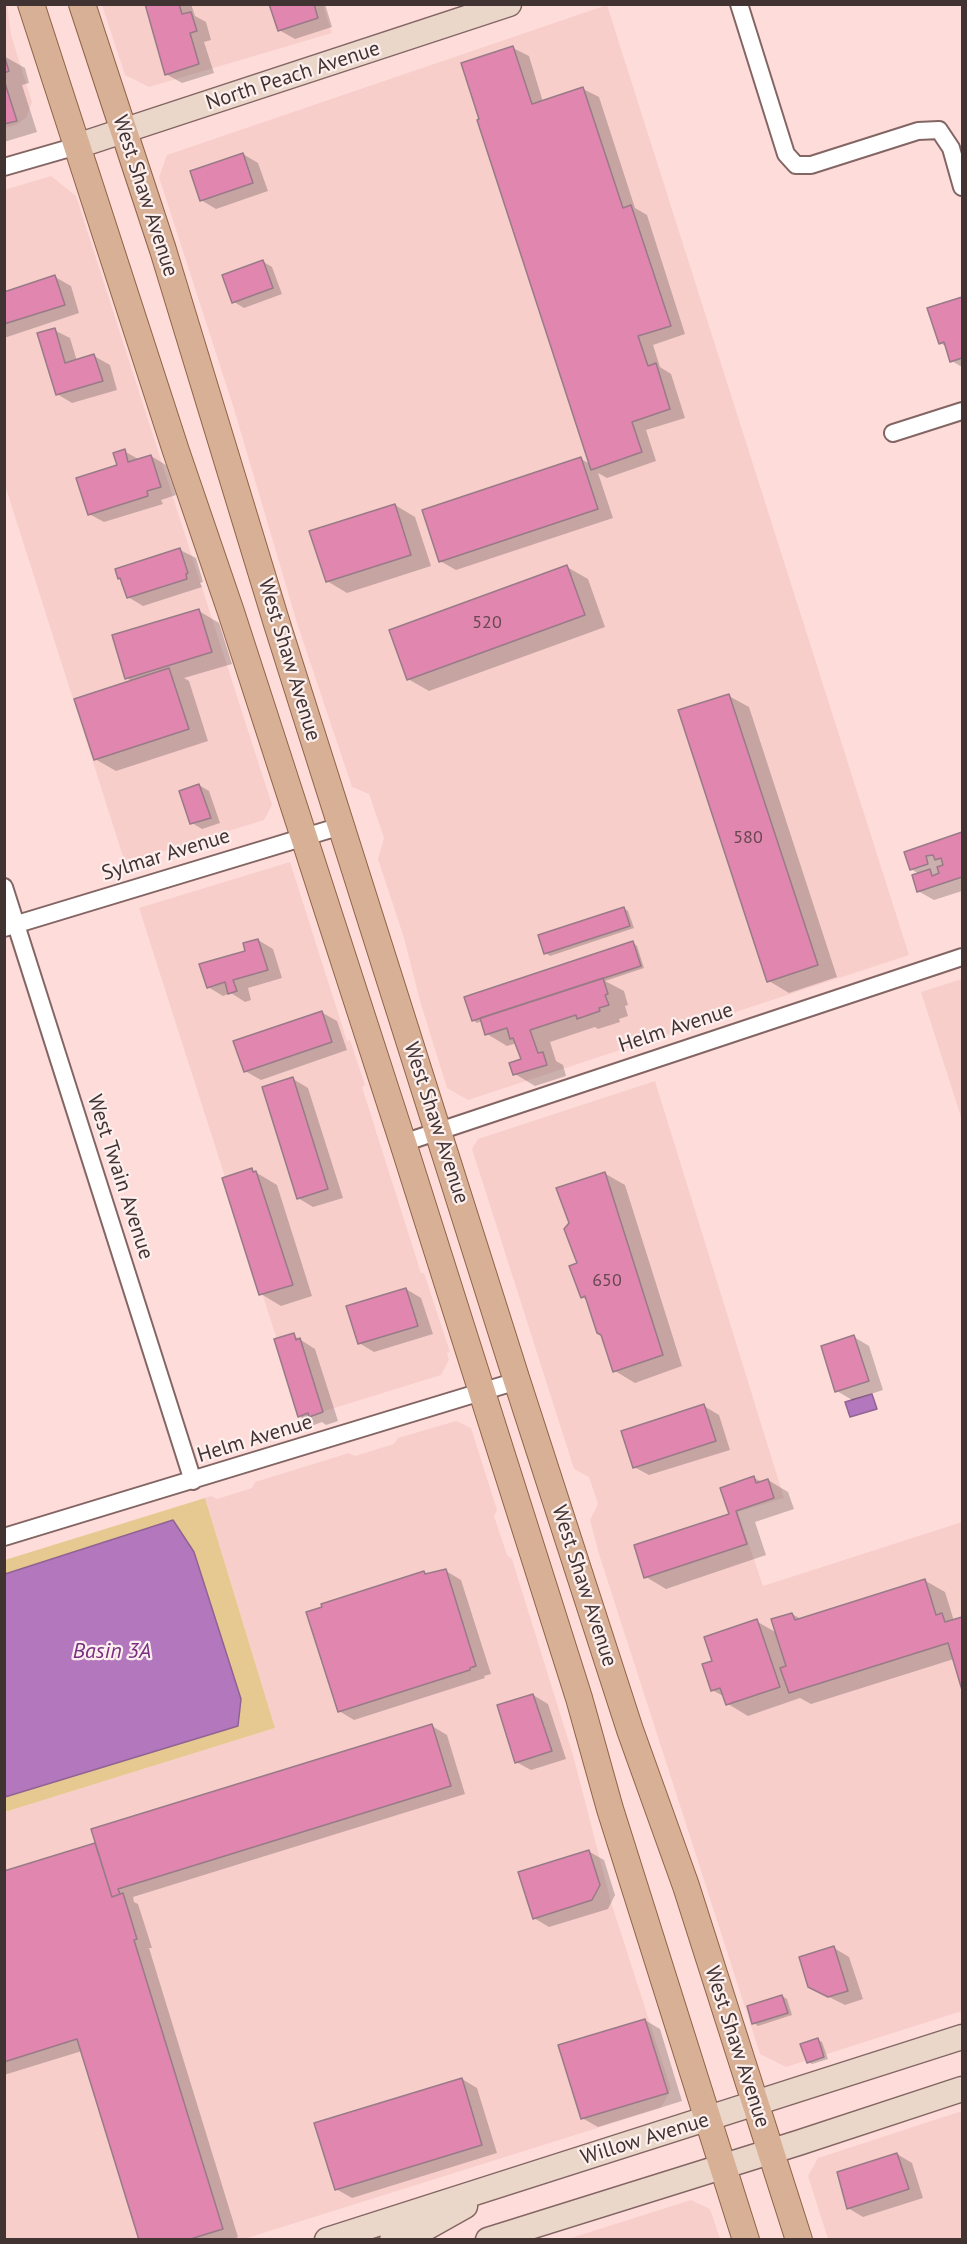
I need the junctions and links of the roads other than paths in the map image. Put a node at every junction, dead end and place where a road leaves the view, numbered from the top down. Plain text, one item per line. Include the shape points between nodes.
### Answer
1 (31, 4) edge
2 (82, 4) edge
3 (509, 4) edge
4 (739, 4) edge
5 (125, 132) junction
6 (77, 146) junction
7 (4, 167) edge
8 (963, 187) edge
9 (963, 411) edge
10 (893, 433) dead end
11 (341, 826) junction
12 (304, 837) junction
13 (4, 887) edge
14 (11, 926) edge
15 (963, 957) edge
16 (438, 1131) junction
17 (403, 1143) junction
18 (517, 1381) junction
19 (482, 1392) junction
20 (193, 1480) junction
21 (4, 1537) edge
22 (963, 2037) edge
23 (963, 2089) edge
24 (756, 2104) junction
25 (708, 2119) junction
26 (771, 2152) junction
27 (723, 2167) junction
28 (515, 2179) junction
29 (327, 2240) edge
30 (392, 2240) edge
31 (488, 2240) edge
32 (746, 2240) edge
33 (798, 2240) edge

1 - 6 main road, West Shaw Avenue
2 - 5 main road, West Shaw Avenue
3 - 5 main road, North Peach Avenue
4 - 8 street via 786,154 796,165 811,165 918,131 939,130 951,148
5 - 6 main road, North Peach Avenue
5 - 11 main road, West Shaw Avenue
6 - 7 street
6 - 12 main road, West Shaw Avenue
9 - 10 street
11 - 12 street, Sylmar Avenue
11 - 16 main road, West Shaw Avenue
12 - 14 street, Sylmar Avenue
12 - 17 main road, West Shaw Avenue
13 - 14 street, West Twain Avenue
14 - 20 street, West Twain Avenue
15 - 16 street, Helm Avenue
16 - 17 street, Helm Avenue
16 - 18 main road, West Shaw Avenue
17 - 19 main road, West Shaw Avenue
18 - 19 street, Helm Avenue
18 - 24 main road, West Shaw Avenue
19 - 20 street, Helm Avenue
19 - 25 main road, West Shaw Avenue
20 - 21 street, Helm Avenue
22 - 24 main road, Willow Avenue
23 - 26 main road
24 - 25 main road, Willow Avenue
24 - 26 main road, West Shaw Avenue
25 - 27 main road, West Shaw Avenue
25 - 28 main road, Willow Avenue
26 - 27 main road
26 - 33 main road, West Shaw Avenue
27 - 31 main road
27 - 32 main road, West Shaw Avenue
28 - 29 main road, Willow Avenue
28 - 30 main road via 424,2229

